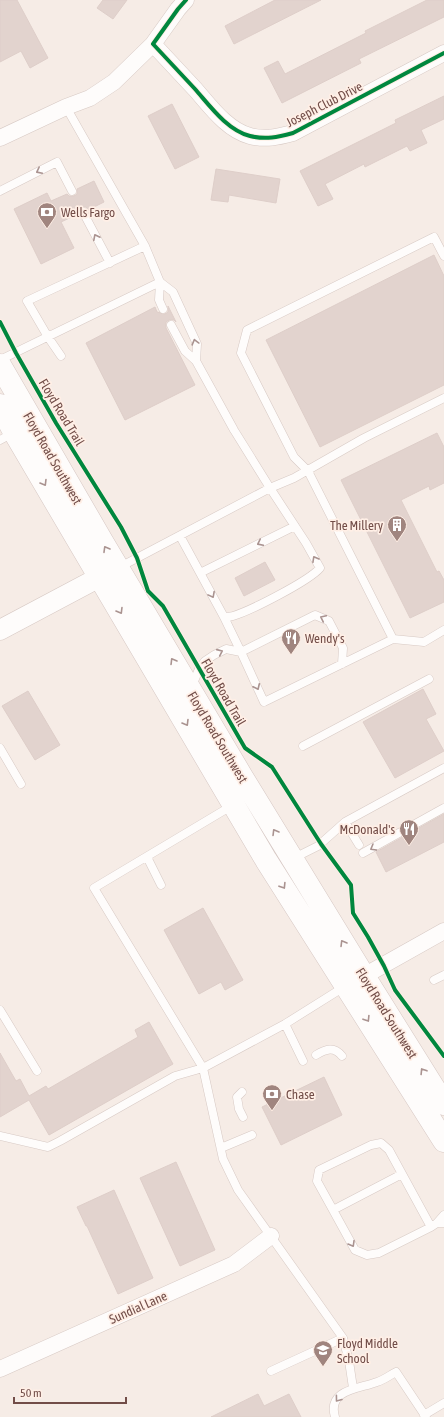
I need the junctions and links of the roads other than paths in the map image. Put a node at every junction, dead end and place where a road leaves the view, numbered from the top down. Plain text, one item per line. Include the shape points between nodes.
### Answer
1 (186, 0) edge
2 (153, 44) junction
3 (444, 53) edge
4 (66, 107) junction
5 (0, 138) edge
6 (0, 191) edge
7 (72, 191) dead end
8 (83, 212) dead end
9 (145, 246) junction
10 (444, 256) edge
11 (110, 263) junction
12 (160, 282) junction
13 (163, 309) dead end
14 (171, 325) dead end
15 (48, 337) junction
16 (61, 356) dead end
17 (0, 360) edge
18 (196, 361) junction
19 (0, 365) edge
20 (444, 398) edge
21 (0, 405) edge
22 (7, 436) edge
23 (308, 471) junction
24 (270, 488) junction
25 (295, 526) junction
26 (180, 536) junction
27 (109, 573) junction
28 (200, 573) junction
29 (224, 617) junction
30 (0, 630) edge
31 (444, 630) edge
32 (393, 639) junction
33 (241, 652) junction
34 (342, 664) junction
35 (429, 679) dead end
36 (190, 690) junction
37 (303, 746) dead end
38 (0, 748) edge
39 (444, 768) edge
40 (21, 784) dead end
41 (234, 805) junction
42 (444, 808) edge
43 (345, 822) junction
44 (359, 845) dead end
45 (363, 853) dead end
46 (147, 857) junction
47 (292, 859) junction
48 (161, 885) dead end
49 (444, 931) edge
50 (444, 975) edge
51 (355, 981) junction
52 (438, 982) edge
53 (0, 1010) edge
54 (285, 1024) junction
55 (316, 1055) dead end
56 (342, 1056) dead end
57 (303, 1061) dead end
58 (203, 1068) junction
59 (37, 1071) dead end
60 (242, 1092) dead end
61 (441, 1095) edge
62 (243, 1117) dead end
63 (252, 1135) dead end
64 (0, 1136) edge
65 (444, 1141) edge
66 (221, 1148) junction
67 (402, 1174) junction
68 (333, 1210) junction
69 (444, 1215) edge
70 (437, 1224) edge
71 (271, 1236) junction
72 (343, 1338) junction
73 (0, 1369) edge
74 (271, 1371) dead end
75 (353, 1388) junction
76 (444, 1403) edge
77 (425, 1416) edge
78 (335, 1417) edge

1 - 2 street
2 - 3 street, Joseph Club Drive via 224,121 239,132 264,138 293,133
2 - 4 street via 114,82 90,98
4 - 5 street
4 - 9 lane
7 -> 6 lane via 57,162
11 -> 8 lane
9 - 11 lane
9 - 12 lane
10 - 23 lane via 434,237 247,330 241,353 294,457
11 - 15 lane via 27,301
12 - 13 lane via 159,300
12 - 15 lane
18 -> 12 lane via 197,344 174,292
14 - 18 lane via 185,351
15 - 16 lane
15 - 17 lane
18 - 24 lane
27 -> 19 main road, Floyd Road Southwest
20 - 23 lane via 364,438
21 - 22 main road, Floyd Road Southwest
22 -> 27 main road, Floyd Road Southwest
23 - 24 lane
23 - 32 lane
24 - 25 lane
24 - 26 lane
25 -> 28 lane
29 -> 25 lane via 255,607 307,579 320,568
26 - 27 lane
26 - 28 lane
27 - 30 street
36 -> 27 main road, Floyd Road Southwest
27 -> 41 main road, Floyd Road Southwest
28 -> 29 lane
29 - 33 lane
31 - 32 lane via 424,642
32 - 34 lane
33 -> 34 lane via 264,702
34 -> 33 lane via 343,648 329,621 315,615
36 -> 33 lane via 199,670 214,654 226,649
35 - 37 lane
47 -> 36 main road, Floyd Road Southwest
38 - 40 lane
39 - 43 lane
41 - 46 lane
41 -> 51 main road, Floyd Road Southwest via 302,917
42 -> 45 lane
43 - 44 lane
43 - 47 lane via 318,846
46 - 48 lane
46 - 58 lane via 94,888
51 -> 47 main road, Floyd Road Southwest
49 - 51 street
50 - 52 lane
51 - 54 lane
61 -> 51 main road, Floyd Road Southwest
51 -> 65 main road, Floyd Road Southwest
53 - 59 lane
54 - 57 lane
54 - 58 lane
55 - 56 lane via 326,1049 332,1049
58 - 64 lane via 175,1076 48,1147
58 - 66 lane
60 - 62 lane via 237,1097 237,1103
63 - 66 lane
66 - 71 lane via 223,1159 238,1190
67 - 68 lane
67 - 68 lane via 389,1150 380,1143 319,1170 317,1181
67 - 70 lane
68 -> 70 lane via 355,1250 367,1255 379,1254
69 - 70 lane
71 - 72 lane
71 - 73 street, Sundial Lane via 234,1264
72 - 74 lane
72 - 75 lane
75 - 77 lane via 377,1382 396,1372
75 -> 78 lane via 334,1402
76 - 77 lane

